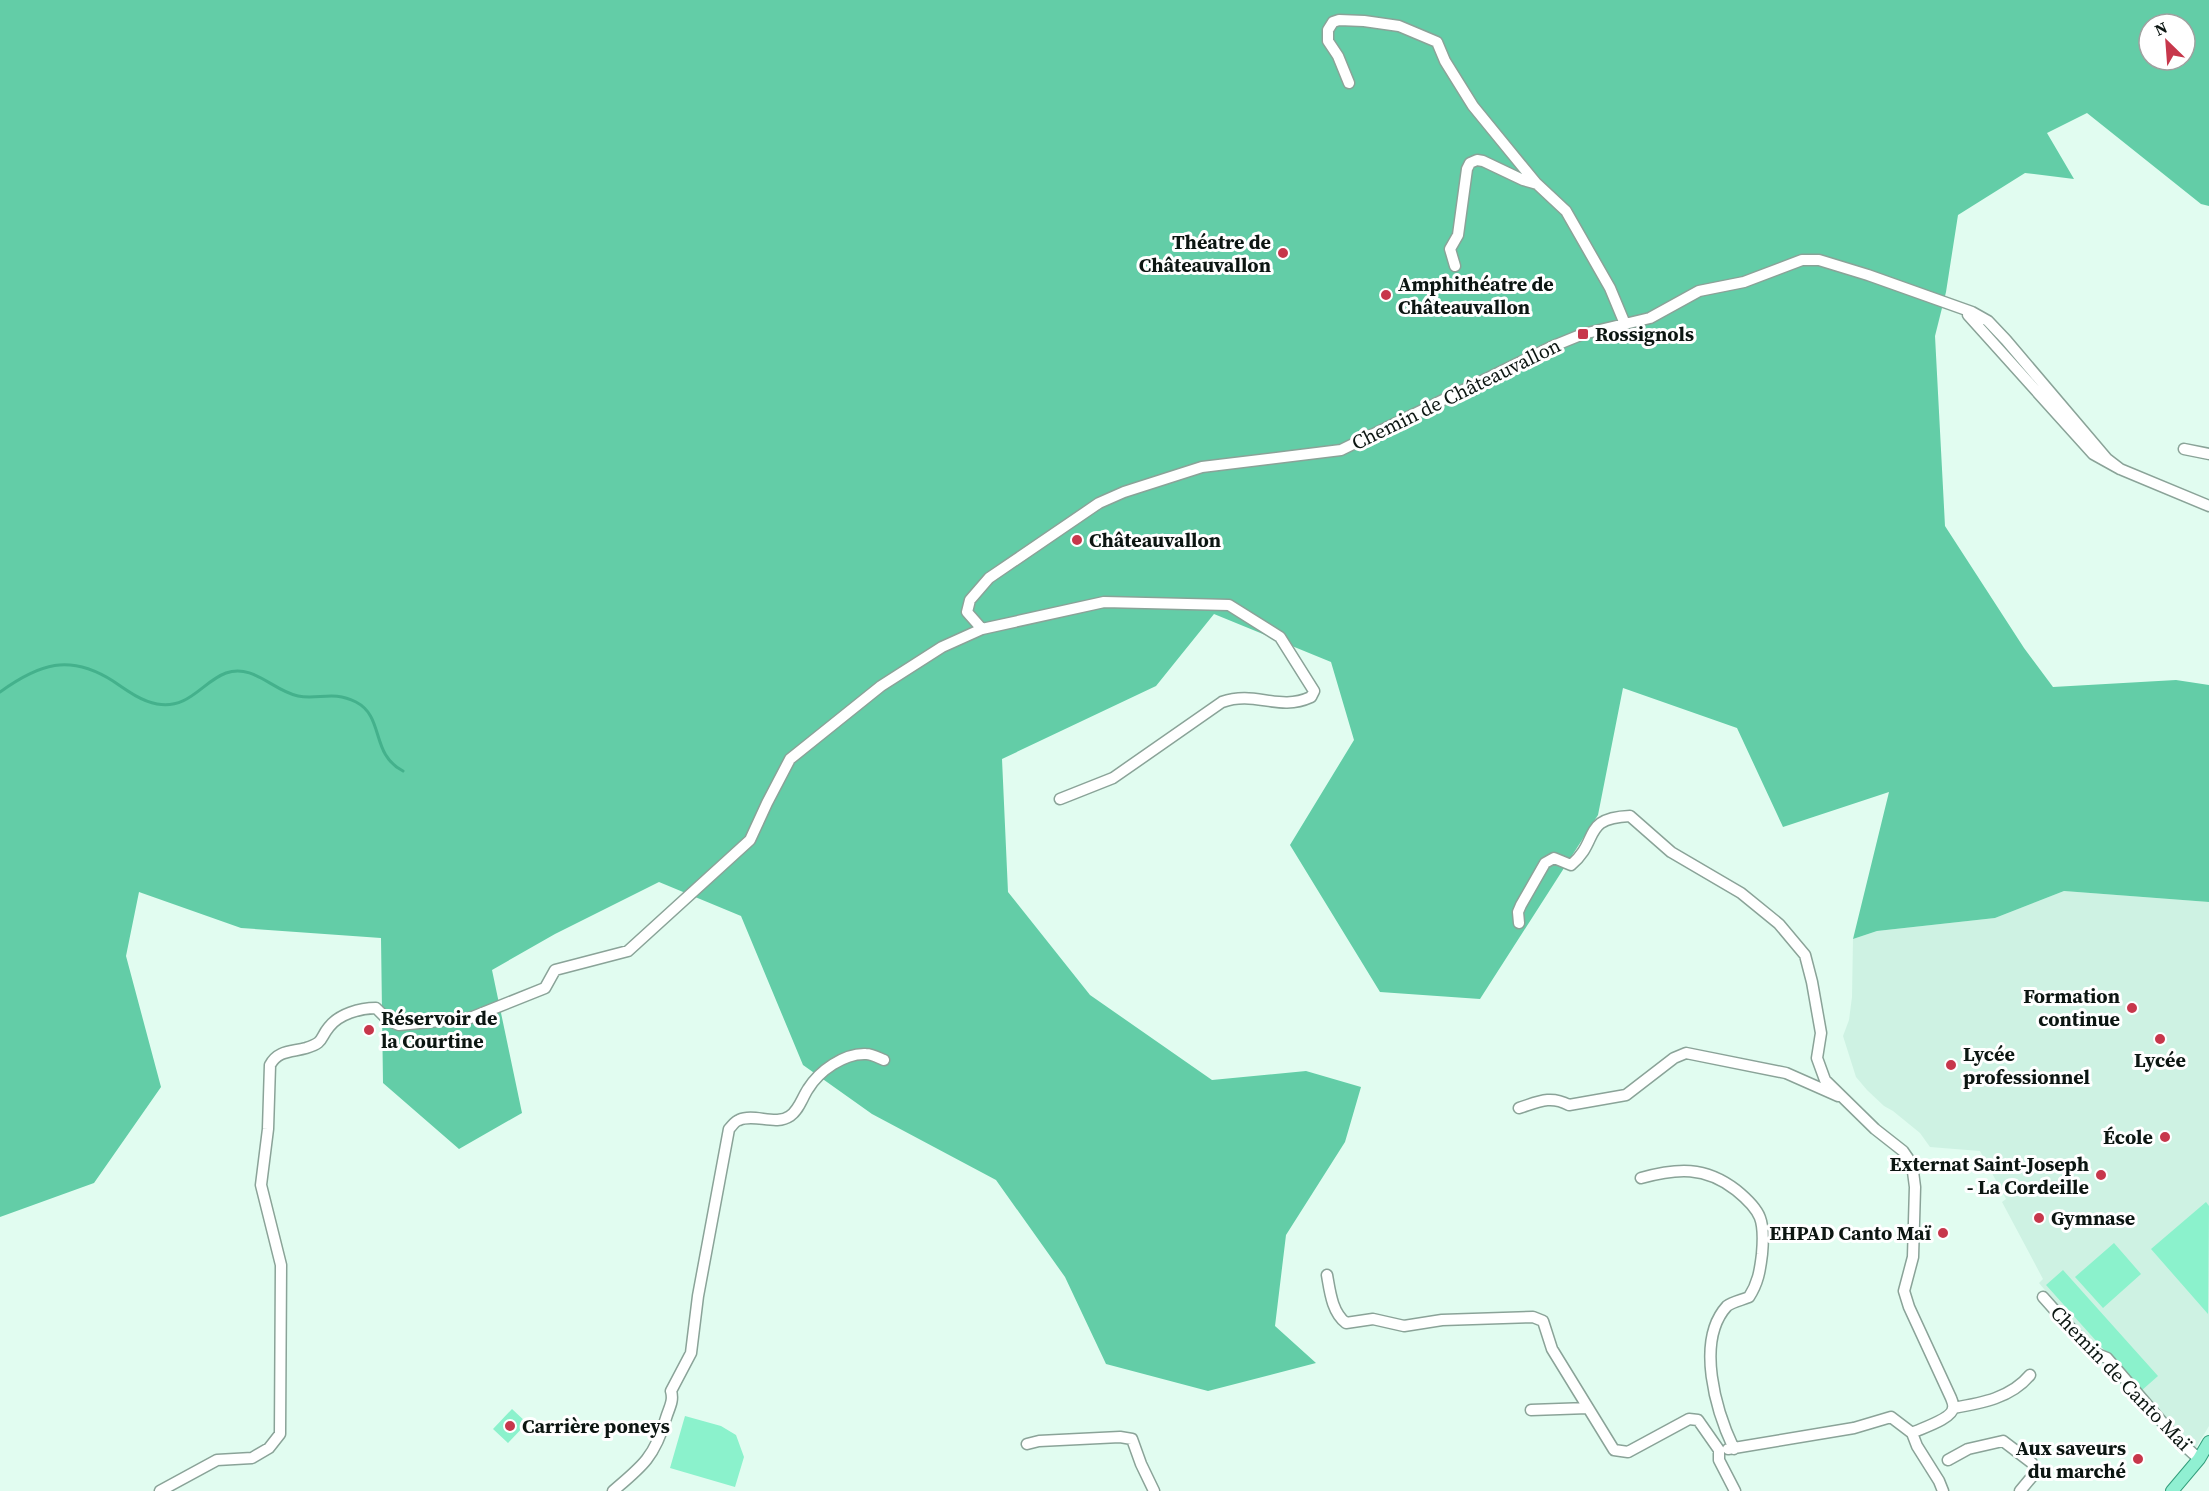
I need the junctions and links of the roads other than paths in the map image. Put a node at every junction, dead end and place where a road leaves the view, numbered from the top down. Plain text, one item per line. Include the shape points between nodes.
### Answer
1 (1350, 82) dead end
2 (1537, 184) junction
3 (1455, 266) dead end
4 (1625, 324) junction
5 (2184, 449) dead end
6 (2209, 454) edge
7 (2209, 506) edge
8 (982, 629) junction
9 (1060, 799) dead end
10 (1519, 922) dead end
11 (884, 1060) dead end
12 (1846, 1100) junction
13 (1519, 1108) dead end
14 (1641, 1178) dead end
15 (1327, 1275) dead end
16 (2043, 1297) dead end
17 (2030, 1375) dead end
18 (1588, 1408) junction
19 (1953, 1408) junction
20 (1531, 1410) dead end
21 (1912, 1433) junction
22 (2209, 1442) edge
23 (1027, 1444) dead end
24 (1734, 1449) junction
25 (1719, 1450) junction
26 (2199, 1459) junction
27 (1948, 1460) dead end
28 (160, 1491) edge
29 (613, 1491) edge
30 (1154, 1491) edge
31 (1735, 1491) edge
32 (1943, 1491) edge
33 (2020, 1491) edge
34 (2172, 1491) edge

1 - 2 street via 1328,41 1333,22 1399,26 1437,42 1473,106
2 - 3 street via 1484,161 1470,163 1458,235 1450,249
2 - 4 street via 1566,210 1610,288
4 - 7 street, Chemin de Châteauvallon via 1650,318 1699,291 1744,282 1802,260 1819,260 1848,269 1959,307 2093,454 2120,470
4 - 8 street, Chemin de Châteauvallon via 1551,347 1341,450 1202,467 1099,503 988,578 970,600 967,612
5 - 6 street
8 - 9 street via 1104,602 1229,605 1280,637 1314,692 1311,697 1288,704 1246,697 1222,702 1113,778
8 - 28 street via 942,647 880,686 790,759 750,840 628,951 555,970 545,988 470,1017 399,1025 376,1008 362,1008 330,1026 322,1040 274,1057 270,1065 261,1185 281,1265 280,1434 269,1448 252,1458 217,1460
10 - 12 street via 1518,912 1545,863 1554,858 1571,865 1598,824 1611,817 1630,816 1671,852 1741,893 1794,940 1805,955 1812,982 1821,1033 1818,1058 1826,1080
11 - 29 street via 867,1054 848,1057 815,1078 791,1116 746,1118 729,1129 691,1353 671,1391 673,1399 658,1444 649,1458
12 - 13 street via 1786,1073 1686,1053 1626,1095 1569,1105 1549,1099
12 - 19 street via 1903,1151 1912,1164 1913,1257 1904,1292
14 - 24 street via 1680,1170 1717,1177 1756,1208 1762,1223 1759,1278 1749,1297 1728,1305 1717,1322 1710,1355 1720,1414
15 - 18 street via 1332,1302 1346,1323 1373,1319 1404,1326 1442,1320 1533,1317 1543,1321 1552,1349
16 - 26 street, Chemin de Canto Maï via 2092,1352 2107,1358
17 - 19 street via 2021,1386 2001,1396
18 - 20 street
18 - 25 street via 1614,1450 1628,1452 1689,1419 1698,1420
19 - 21 street via 1950,1415
21 - 24 street via 1891,1417 1854,1428
21 - 32 street
22 - 26 main road
23 - 30 street via 1132,1439
24 - 25 street
25 - 31 street via 1719,1460
26 - 34 main road
27 - 33 street via 1968,1449 2003,1441 2034,1468 2035,1473

